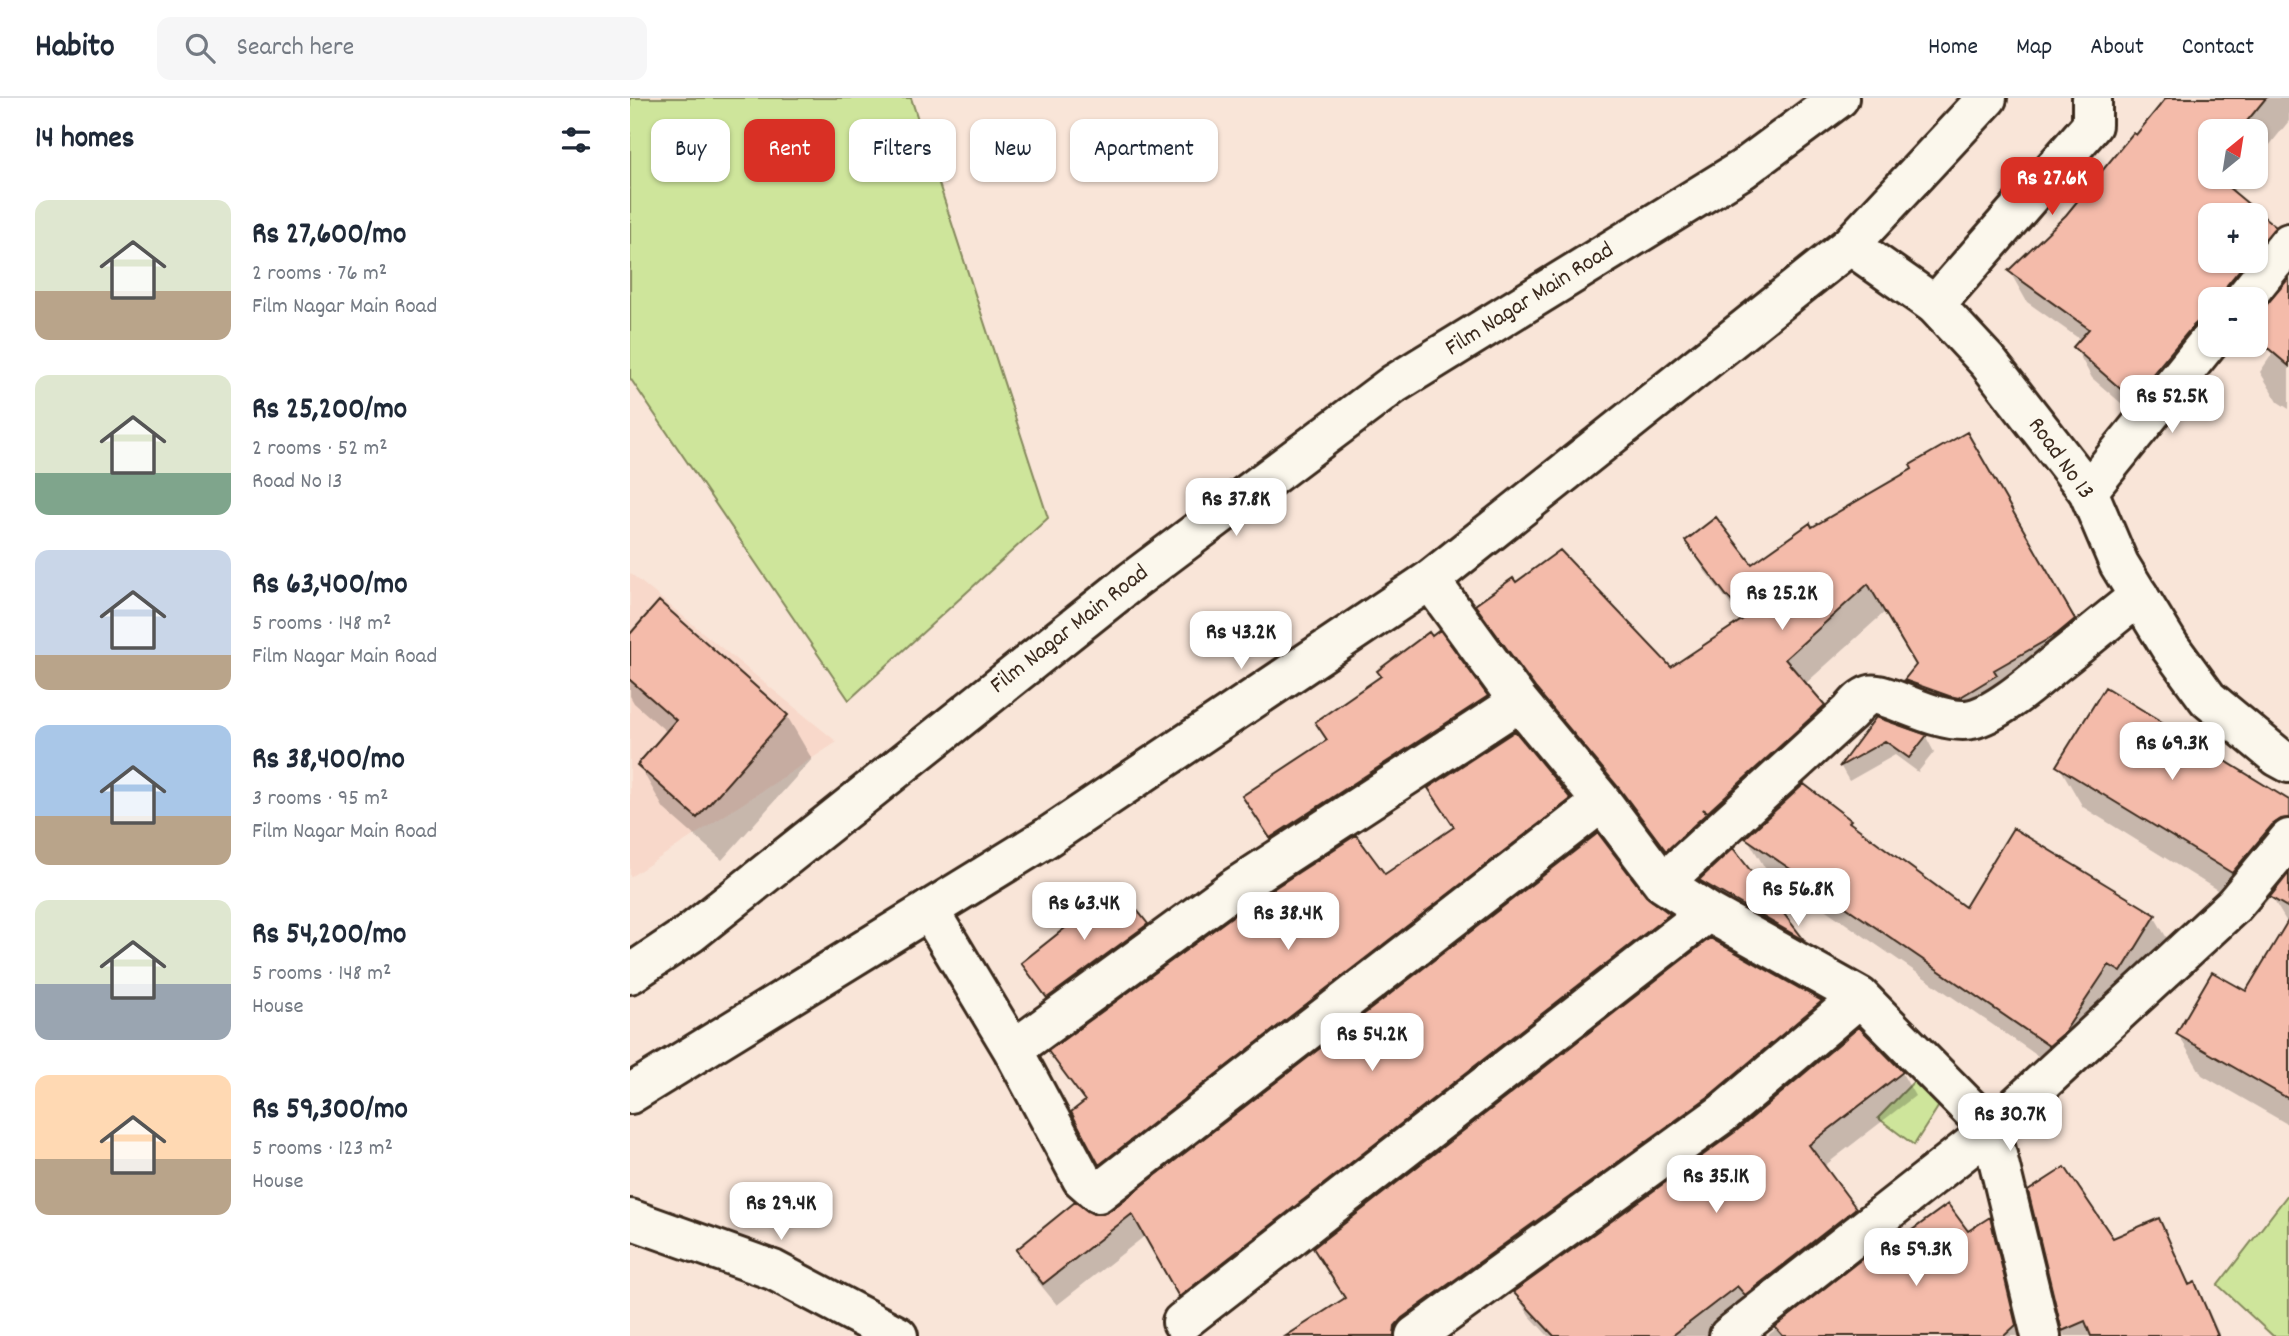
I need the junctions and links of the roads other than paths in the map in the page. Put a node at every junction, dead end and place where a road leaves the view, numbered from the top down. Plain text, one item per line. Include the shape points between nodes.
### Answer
1 (1839, 98) edge
2 (1987, 98) edge
3 (2092, 98) edge
4 (2289, 243) edge
5 (1850, 245) junction
6 (2254, 287) edge
7 (1936, 306) junction
8 (2198, 355) edge
9 (2088, 491) junction
10 (1430, 580) junction
11 (2139, 596) junction
12 (1519, 702) junction
13 (2289, 763) edge
14 (1602, 802) junction
15 (2289, 839) edge
16 (1663, 883) junction
17 (929, 910) junction
18 (1708, 912) junction
19 (630, 974) edge
20 (1860, 997) junction
21 (1013, 1049) junction
22 (630, 1094) edge
23 (1991, 1130) junction
24 (630, 1219) edge
25 (1182, 1322) dead end
26 (2031, 1331) edge
27 (898, 1336) edge
28 (1415, 1336) edge
29 (1729, 1336) edge

1 - 19 street, Film Nagar Main Road via 1743,169 1394,384 1142,573 691,933
2 - 5 street
3 - 7 street via 2092,125
4 - 6 street
5 - 7 street, Road No 13
5 - 10 street
7 - 9 street, Road No 13 via 1988,362
8 - 9 street
9 - 11 street, Road No 13 via 2119,564
10 - 12 street
10 - 17 street via 1046,838
11 - 13 street, Road No 13 via 2208,699
11 - 16 street via 2019,694 1973,719 1938,717 1882,694 1860,701
12 - 14 street
12 - 21 street via 1233,889
14 - 16 street
14 - 21 street via 1098,1193 1082,1178
15 - 23 street via 2234,905
16 - 18 street
17 - 21 street
17 - 22 street
18 - 20 street
18 - 25 street
20 - 23 street
20 - 28 street via 1723,1114
23 - 26 street
23 - 29 street
24 - 27 street via 773,1270

